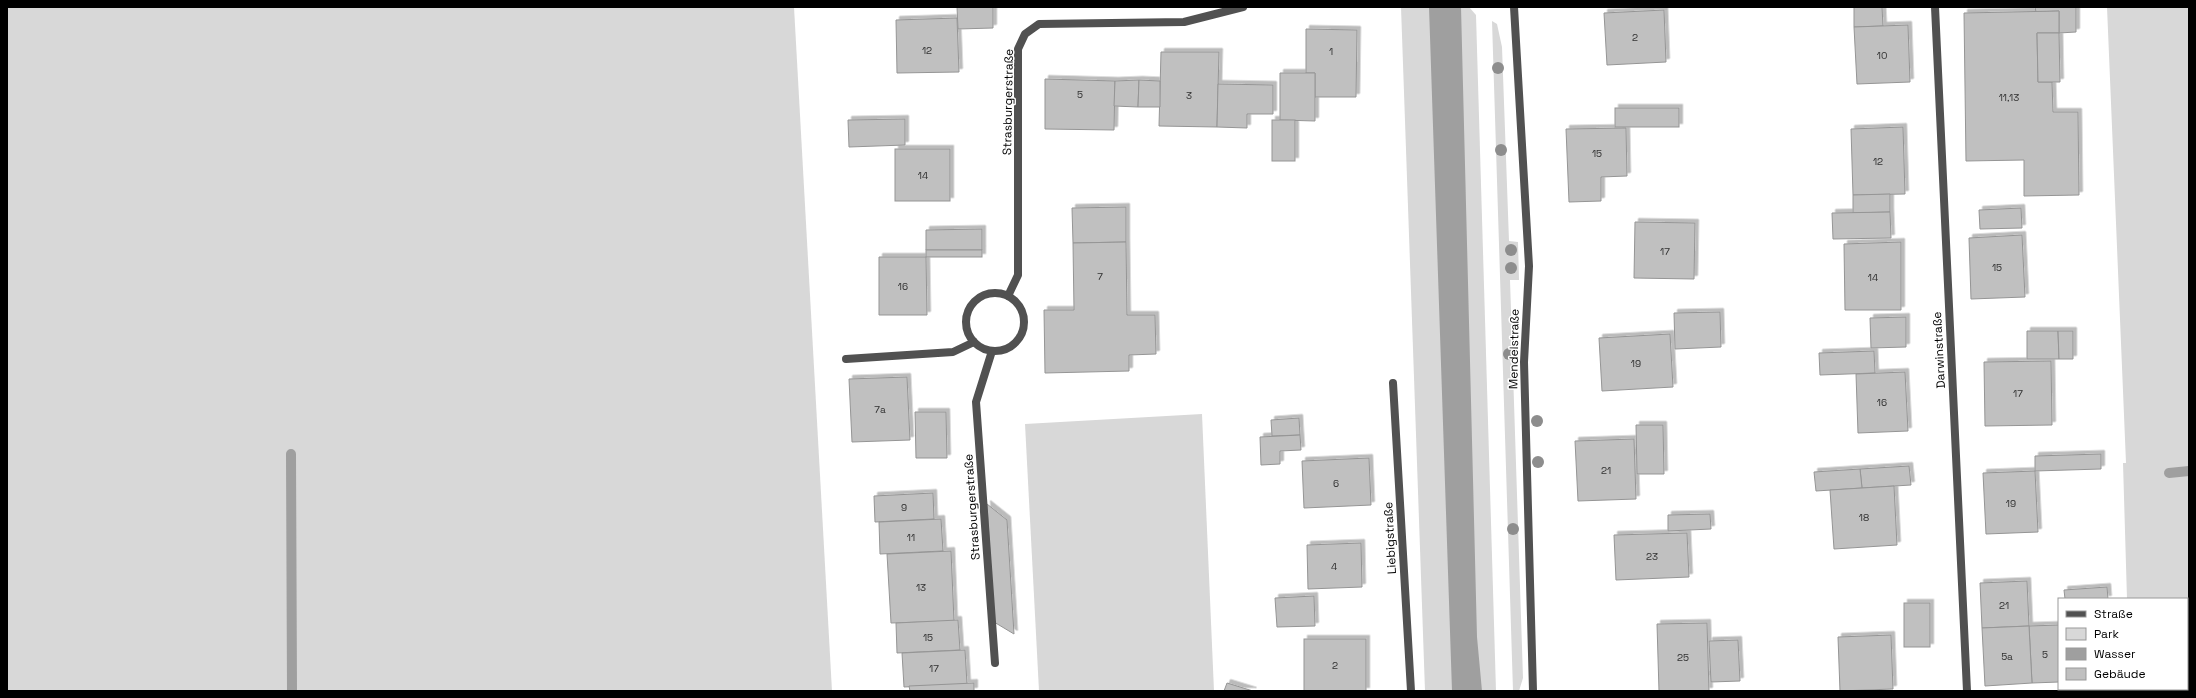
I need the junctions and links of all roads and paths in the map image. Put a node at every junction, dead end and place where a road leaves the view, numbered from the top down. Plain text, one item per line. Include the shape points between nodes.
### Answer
1 (1243, 7) edge
2 (1514, 7) edge
3 (1935, 7) edge
4 (1008, 296) junction
5 (974, 342) junction
6 (992, 351) junction
7 (846, 359) dead end
8 (1393, 384) dead end
9 (995, 663) dead end
10 (1411, 691) edge
11 (1533, 691) edge
12 (1967, 691) edge

1 - 4 street, Strasburgerstraße via 1184,22 1040,24 1025,34 1018,49 1018,275
2 - 11 street, Mendelstraße via 1529,266 1524,362
3 - 12 street, Darwinstraße
4 - 5 street via 988,294 972,305 967,313 966,324
4 - 6 street via 1022,310 1023,330 1011,346
5 - 6 street
5 - 7 street via 953,352
6 - 9 street, Strasburgerstraße via 976,402
8 - 10 street, Liebigstraße

